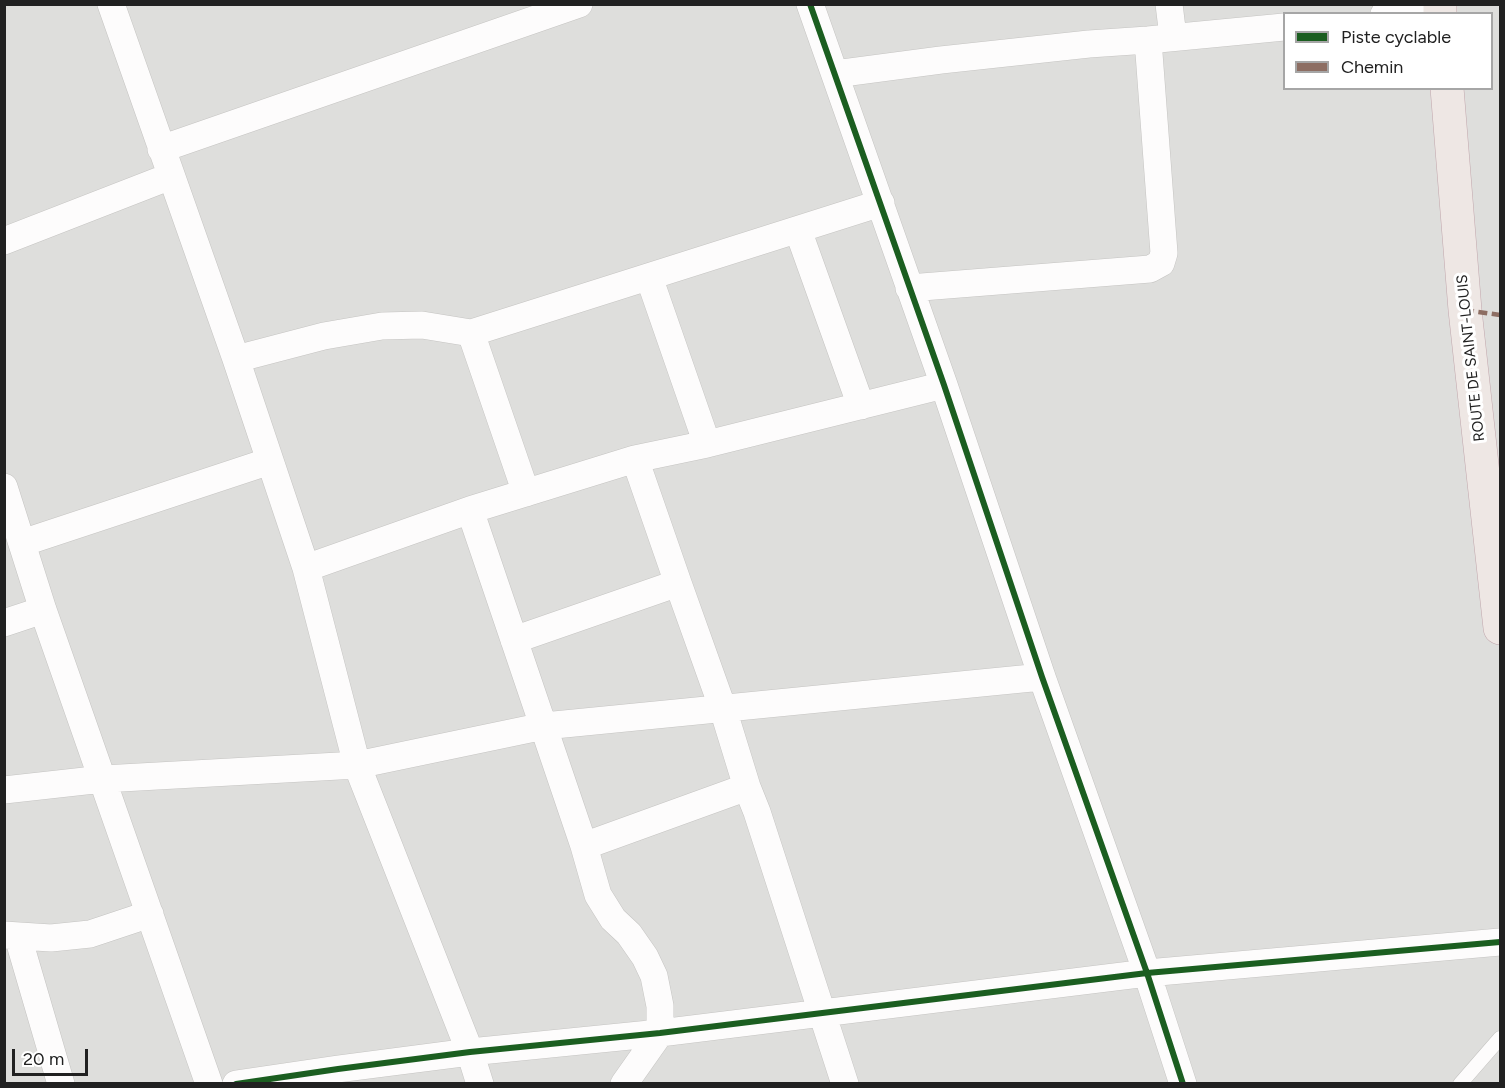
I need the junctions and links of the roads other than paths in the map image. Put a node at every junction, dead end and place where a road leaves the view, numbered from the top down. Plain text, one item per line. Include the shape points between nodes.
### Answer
1 (111, 4) edge
2 (579, 4) edge
3 (810, 4) edge
4 (1169, 4) edge
5 (1440, 8) edge
6 (1403, 12) edge
7 (1283, 27) edge
8 (1160, 38) junction
9 (835, 74) junction
10 (1447, 90) edge
11 (161, 149) junction
12 (171, 176) junction
13 (881, 203) junction
14 (798, 230) junction
15 (4, 241) edge
16 (649, 277) junction
17 (909, 288) junction
18 (471, 333) junction
19 (236, 359) junction
20 (944, 385) junction
21 (861, 406) junction
22 (707, 444) junction
23 (635, 459) junction
24 (270, 461) junction
25 (4, 487) edge
26 (526, 493) junction
27 (470, 510) junction
28 (22, 543) junction
29 (306, 568) junction
30 (1497, 570) edge
31 (678, 583) junction
32 (43, 610) junction
33 (4, 622) edge
34 (1500, 628) edge
35 (514, 640) junction
36 (1042, 677) junction
37 (723, 709) junction
38 (544, 726) junction
39 (357, 765) junction
40 (103, 779) junction
41 (747, 787) junction
42 (4, 790) edge
43 (584, 846) junction
44 (150, 914) junction
45 (11, 936) edge
46 (1500, 942) edge
47 (1147, 973) junction
48 (822, 1014) junction
49 (660, 1033) junction
50 (1500, 1038) edge
51 (470, 1052) junction
52 (1179, 1080) edge
53 (61, 1083) edge
54 (209, 1083) edge
55 (236, 1083) edge
56 (480, 1083) edge
57 (624, 1083) edge
58 (845, 1083) edge
59 (1460, 1083) edge

1 - 11 street
2 - 11 street
3 - 9 street
4 - 8 street
5 - 6 street
7 - 8 street
8 - 9 street
8 - 17 street via 1164,253 1161,263 1150,269
9 - 13 street
10 - 30 highway, ROUTE DE SAINT-LOUIS via 1465,310
11 - 12 street
12 - 15 street
12 - 19 street
13 - 14 street
13 - 17 street
14 - 16 street
14 - 21 street
16 - 18 street
16 - 22 street
17 - 20 street
18 - 19 street via 422,325 382,326 324,336
18 - 26 street
19 - 24 street
20 - 21 street
20 - 36 street
21 - 22 street
22 - 23 street
23 - 26 street
23 - 31 street
24 - 28 street
24 - 29 street
25 - 28 street
26 - 27 street
27 - 29 street
27 - 35 street
28 - 32 street
29 - 39 street
30 - 34 highway, ROUTE DE SAINT-LOUIS
31 - 35 street
31 - 37 street
32 - 33 street
32 - 40 street
35 - 38 street
36 - 37 street
36 - 47 street
37 - 38 street
37 - 41 street
38 - 39 street
38 - 43 street
39 - 40 street
39 - 51 street
40 - 42 street
40 - 44 street
41 - 43 street
41 - 48 street
43 - 49 street via 598,895 645,957 654,976
44 - 45 street via 90,934 51,938
44 - 54 street
45 - 53 street
46 - 47 street
47 - 48 street
47 - 52 street
48 - 49 street
48 - 58 street
49 - 51 street
49 - 57 street
50 - 59 lane
51 - 55 street
51 - 56 street

